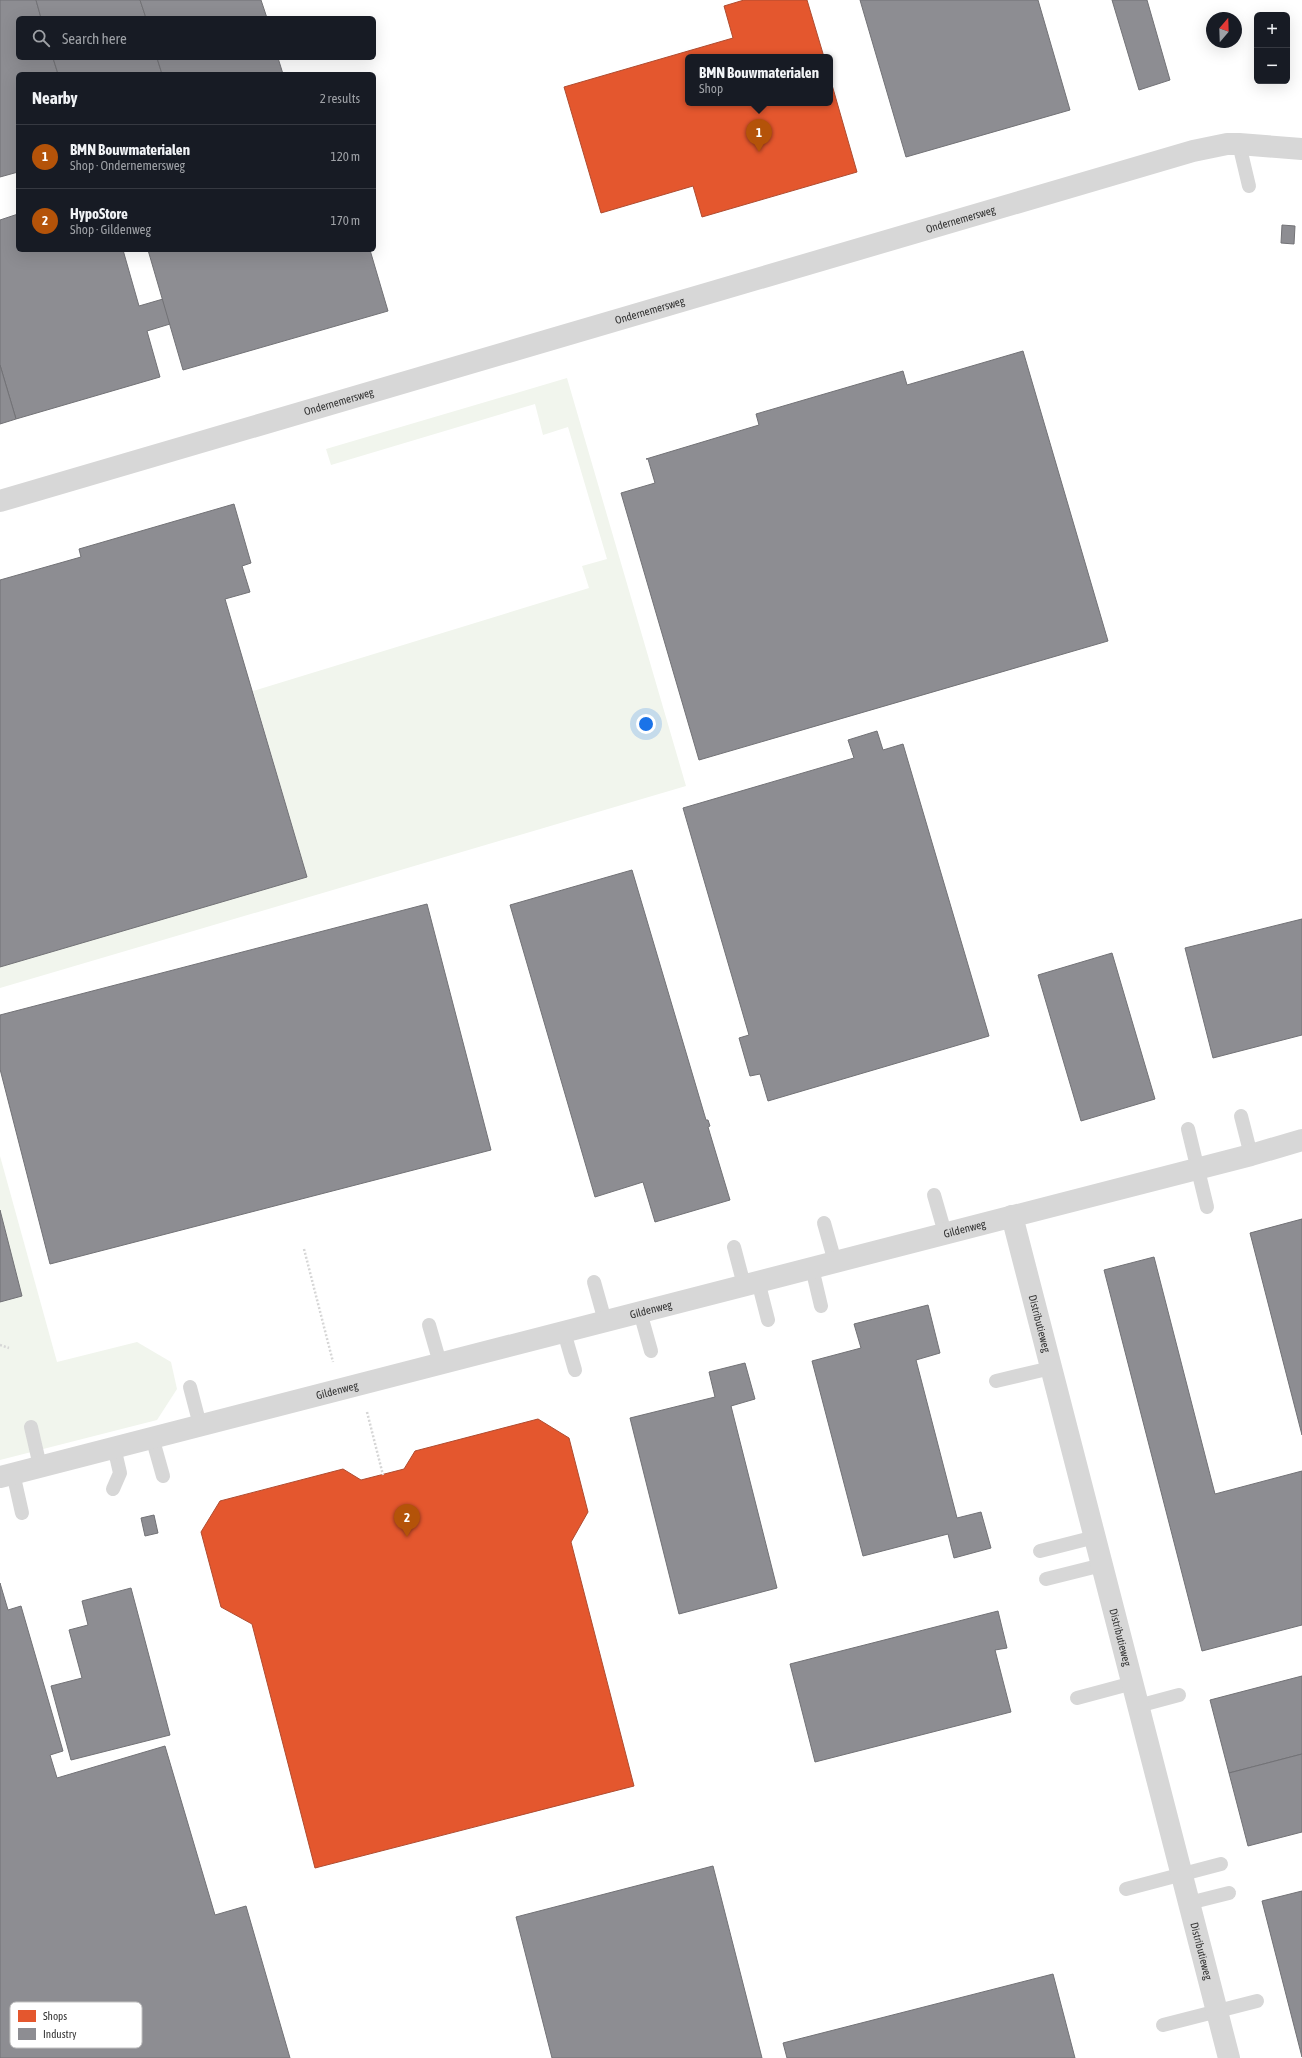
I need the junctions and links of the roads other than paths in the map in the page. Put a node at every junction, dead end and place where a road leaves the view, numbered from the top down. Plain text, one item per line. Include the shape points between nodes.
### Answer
1 (1239, 144) junction
2 (1302, 150) edge
3 (1249, 186) dead end
4 (0, 501) edge
5 (1241, 1116) dead end
6 (1188, 1129) dead end
7 (1302, 1140) edge
8 (1251, 1155) junction
9 (1198, 1169) junction
10 (934, 1195) dead end
11 (1207, 1207) dead end
12 (1012, 1216) junction
13 (824, 1223) dead end
14 (945, 1233) junction
15 (734, 1247) dead end
16 (835, 1262) junction
17 (812, 1268) junction
18 (594, 1282) dead end
19 (751, 1283) junction
20 (821, 1306) dead end
21 (640, 1312) junction
22 (768, 1320) dead end
23 (605, 1321) junction
24 (429, 1325) dead end
25 (564, 1332) junction
26 (650, 1351) dead end
27 (440, 1363) junction
28 (1052, 1368) junction
29 (575, 1370) dead end
30 (996, 1381) dead end
31 (190, 1387) dead end
32 (200, 1425) junction
33 (31, 1428) dead end
34 (152, 1437) junction
35 (114, 1447) junction
36 (40, 1466) junction
37 (6, 1475) edge
38 (163, 1476) dead end
39 (113, 1489) dead end
40 (22, 1513) dead end
41 (1095, 1537) junction
42 (1040, 1551) dead end
43 (1102, 1565) junction
44 (1046, 1579) dead end
45 (1133, 1683) junction
46 (1179, 1695) dead end
47 (1077, 1698) dead end
48 (1138, 1706) junction
49 (1221, 1864) dead end
50 (1181, 1875) junction
51 (1126, 1889) dead end
52 (1229, 1893) dead end
53 (1189, 1903) junction
54 (1257, 2001) dead end
55 (1217, 2011) junction
56 (1163, 2025) dead end
57 (1229, 2058) edge

1 - 2 street, Ondernemersweg
1 - 3 lane
1 - 4 street, Ondernemersweg via 1209,147 1173,156
5 - 8 lane
6 - 9 lane
7 - 8 street, Gildenweg
8 - 9 street, Gildenweg
9 - 11 lane
9 - 12 street, Gildenweg
10 - 14 lane
12 - 14 street, Gildenweg
12 - 28 street, Distributieweg
13 - 16 lane
14 - 16 street, Gildenweg
15 - 19 lane
16 - 17 street, Gildenweg
17 - 19 street, Gildenweg
17 - 20 lane
18 - 23 lane
19 - 21 street, Gildenweg
19 - 22 lane
21 - 23 street, Gildenweg
21 - 26 lane
23 - 25 street, Gildenweg
24 - 27 lane
25 - 27 street, Gildenweg
25 - 29 lane
27 - 32 street, Gildenweg
28 - 30 lane
28 - 41 street, Distributieweg
31 - 32 lane
32 - 34 street, Gildenweg
33 - 36 lane
34 - 35 street, Gildenweg
34 - 38 lane
35 - 36 street, Gildenweg
35 - 39 lane via 120,1473
36 - 37 street, Gildenweg
37 - 40 lane
41 - 42 lane
41 - 43 street, Distributieweg
43 - 44 lane
43 - 45 street, Distributieweg
45 - 47 lane
45 - 48 street, Distributieweg
46 - 48 lane
48 - 50 street, Distributieweg
49 - 50 lane
50 - 51 lane
50 - 53 street, Distributieweg
52 - 53 lane
53 - 55 street, Distributieweg
54 - 55 lane
55 - 56 lane
55 - 57 street, Distributieweg

